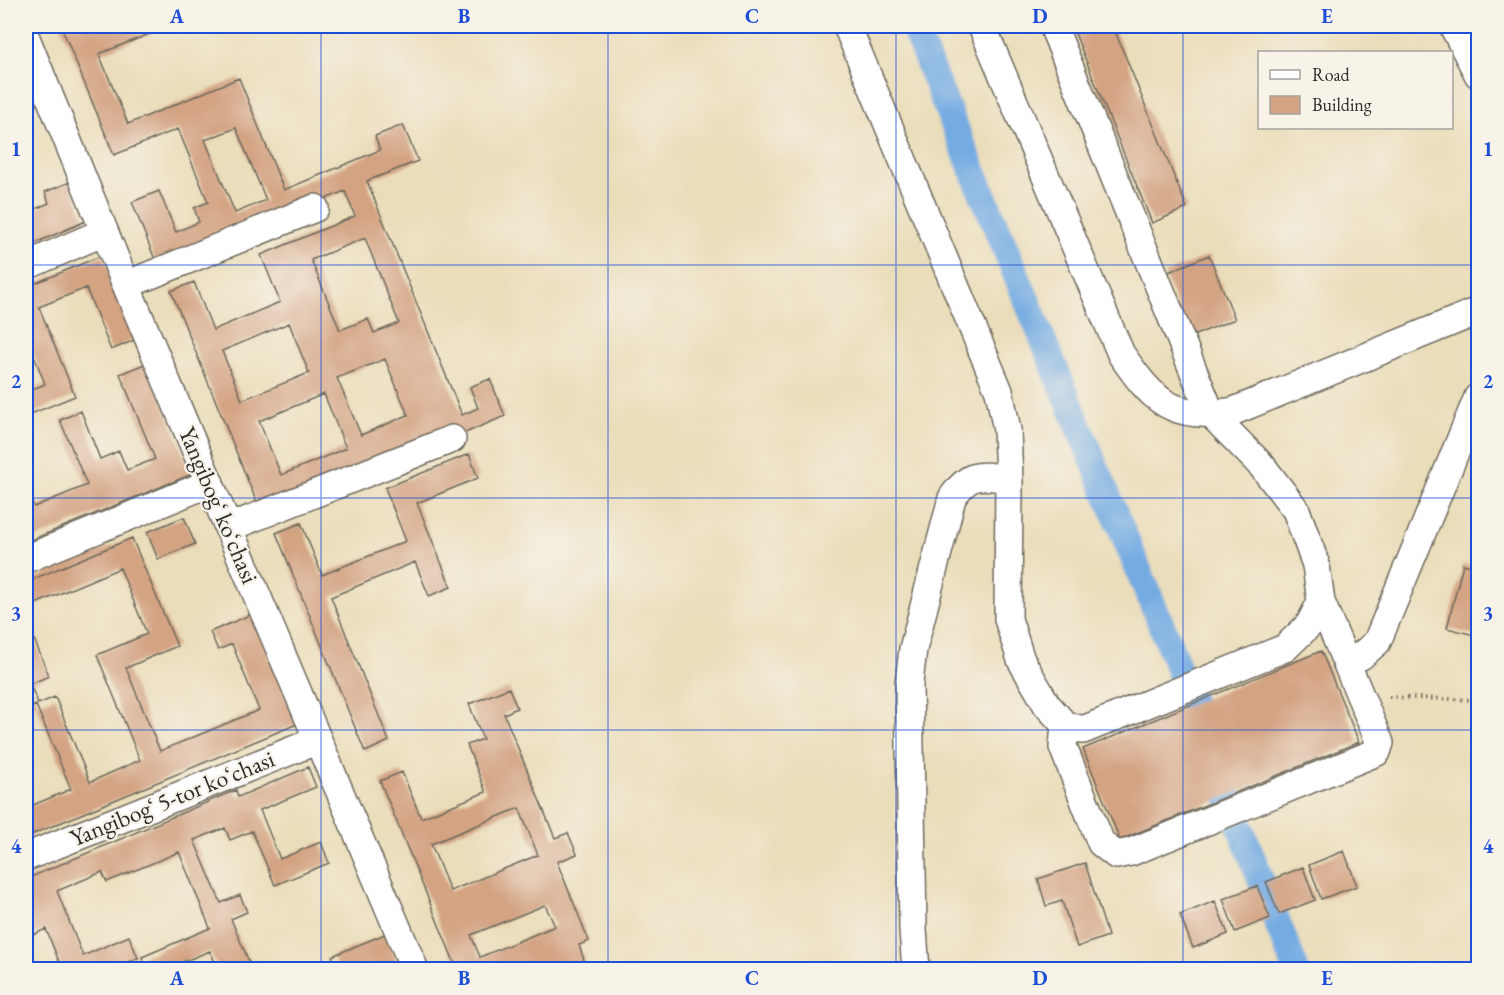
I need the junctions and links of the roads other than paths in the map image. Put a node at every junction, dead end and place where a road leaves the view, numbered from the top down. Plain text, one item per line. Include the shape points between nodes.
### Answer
1 (847, 26) edge
2 (982, 26) edge
3 (1053, 26) edge
4 (1453, 26) edge
5 (26, 38) edge
6 (1479, 74) edge
7 (315, 208) dead end
8 (104, 232) junction
9 (26, 266) edge
10 (126, 285) junction
11 (1479, 311) edge
12 (1479, 397) edge
13 (1211, 414) junction
14 (452, 439) dead end
15 (1009, 479) junction
16 (210, 483) junction
17 (228, 528) junction
18 (26, 559) edge
19 (1321, 602) junction
20 (1346, 662) junction
21 (1065, 725) junction
22 (318, 740) junction
23 (26, 857) edge
24 (415, 969) edge
25 (916, 969) edge

1 - 15 street via 999,391 1007,430
2 - 13 street via 1121,354 1158,401 1182,411
3 - 13 street
4 - 6 street
5 - 8 street, Yangibogʻ koʻchasi
7 - 10 street
8 - 9 street
8 - 10 street, Yangibogʻ koʻchasi
10 - 16 street, Yangibogʻ koʻchasi
11 - 13 street via 1259,403
12 - 20 street via 1377,642 1361,656
13 - 19 street via 1262,466 1296,510 1317,565
14 - 17 street
15 - 21 street via 1008,619 1021,660 1047,705
15 - 25 street via 973,476 963,482 952,498 913,649 909,683
16 - 17 street, Yangibogʻ koʻchasi
16 - 18 street
17 - 22 street, Yangibogʻ koʻchasi
19 - 20 street
19 - 21 street via 1309,625 1285,648 1083,730
20 - 21 street via 1380,742 1377,752 1131,852 1116,855 1101,843 1063,747
22 - 23 street, Yangibogʻ 5-tor koʻchasi
22 - 24 street, Yangibogʻ koʻchasi

